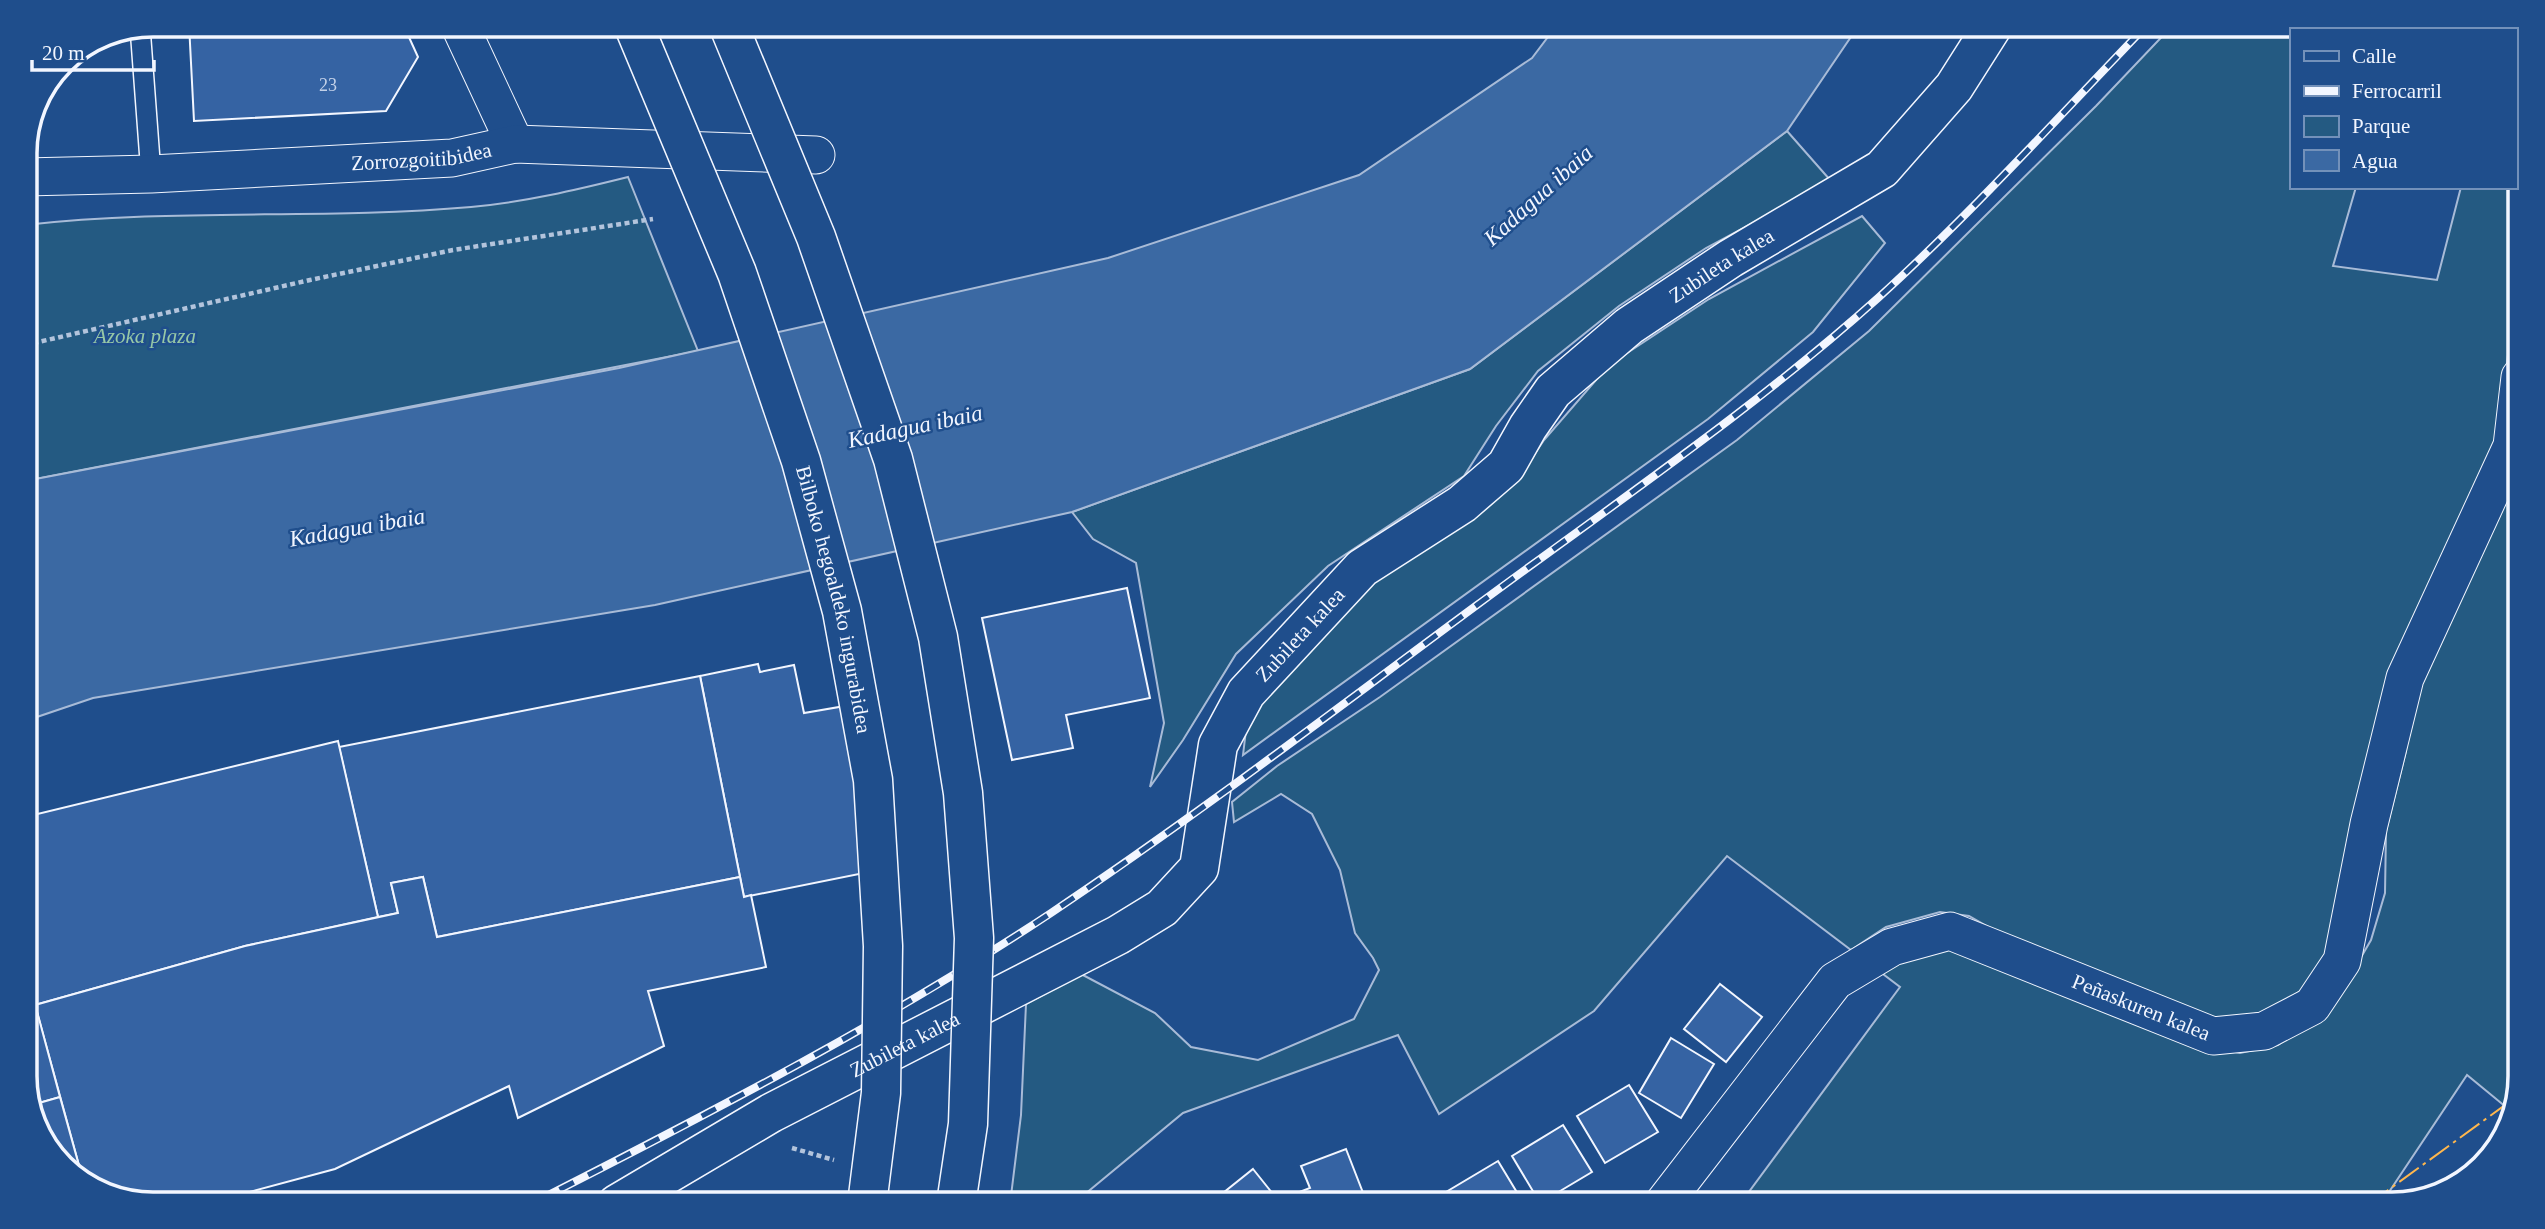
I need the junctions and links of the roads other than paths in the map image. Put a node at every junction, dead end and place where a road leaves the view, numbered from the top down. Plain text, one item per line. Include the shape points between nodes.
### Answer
1 (465, 37) edge
2 (638, 37) edge
3 (733, 37) edge
4 (1986, 37) edge
5 (141, 38) edge
6 (515, 144) junction
7 (816, 155) dead end
8 (151, 174) junction
9 (37, 177) edge
10 (2508, 462) edge
11 (639, 1192) edge
12 (869, 1192) edge
13 (958, 1192) edge
14 (1673, 1192) edge

1 - 6 street
2 - 12 main road, Bilboko hegoaldeko ingurabidea, bridge via 737,273 801,461 842,611 873,780 883,946 881,1093
3 - 13 main road, bridge via 816,237 893,459 938,637 963,793 974,938 968,1125
4 - 11 main road, Zubileta kalea via 1954,88 1882,169 1731,258 1629,326 1553,391 1506,466 1462,504 1362,568 1246,693 1218,745 1199,867 1162,908 771,1113
5 - 8 lane
6 - 7 street, Zorrozgoitibidea
6 - 8 street, Zorrozgoitibidea via 452,158
8 - 9 street, Zorrozgoitibidea
10 - 14 street, Peñaskuren kalea via 2405,678 2342,961 2312,1006 2264,1031 2213,1036 1950,931 1892,947 1835,981

